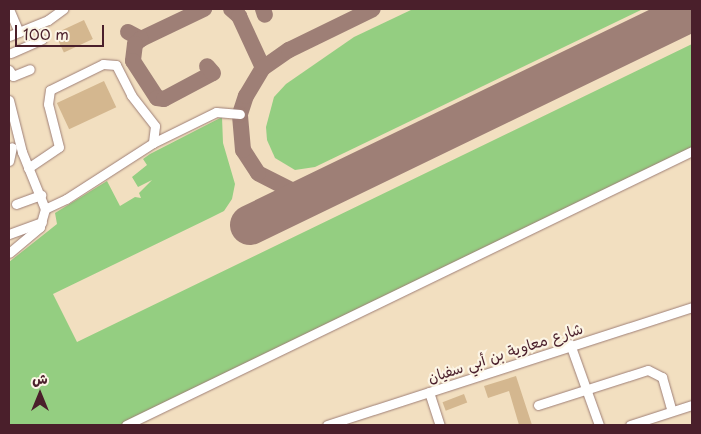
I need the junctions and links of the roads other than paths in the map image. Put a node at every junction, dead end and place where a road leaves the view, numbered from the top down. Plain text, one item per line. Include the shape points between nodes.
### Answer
1 (9, 9) edge
2 (63, 9) edge
3 (23, 31) junction
4 (9, 36) edge
5 (42, 39) dead end
6 (32, 44) junction
7 (10, 53) dead end
8 (30, 69) dead end
9 (9, 70) edge
10 (9, 100) edge
11 (240, 114) dead end
12 (152, 143) junction
13 (12, 147) dead end
14 (692, 151) edge
15 (9, 161) edge
16 (28, 168) junction
17 (41, 195) junction
18 (16, 204) dead end
19 (45, 209) junction
20 (42, 222) junction
21 (9, 234) edge
22 (9, 252) edge
23 (692, 309) edge
24 (570, 344) junction
25 (587, 390) junction
26 (429, 392) junction
27 (538, 405) dead end
28 (692, 405) edge
29 (672, 411) junction
30 (126, 425) edge
31 (326, 425) edge
32 (440, 425) edge
33 (599, 425) edge
34 (630, 425) edge

1 - 3 street
2 - 3 street
3 - 4 street
3 - 6 street
5 - 6 street
6 - 7 street
8 - 9 street via 13,76
10 - 16 street
11 - 12 street via 216,112
12 - 16 street via 156,132 152,121 131,95 116,65 108,63 48,92 48,104 60,144 55,152
12 - 19 street via 66,199
13 - 15 street
14 - 30 street
16 - 17 street
17 - 18 street
17 - 19 street
19 - 20 street
20 - 21 street
20 - 22 street
23 - 24 street, شارع معاوية بن أبي سفيان
24 - 25 street
24 - 26 street, شارع معاوية بن أبي سفيان
25 - 27 street
25 - 29 street via 654,371 662,377
25 - 33 street
26 - 31 street, شارع معاوية بن أبي سفيان
26 - 32 street
28 - 29 street
29 - 34 street

